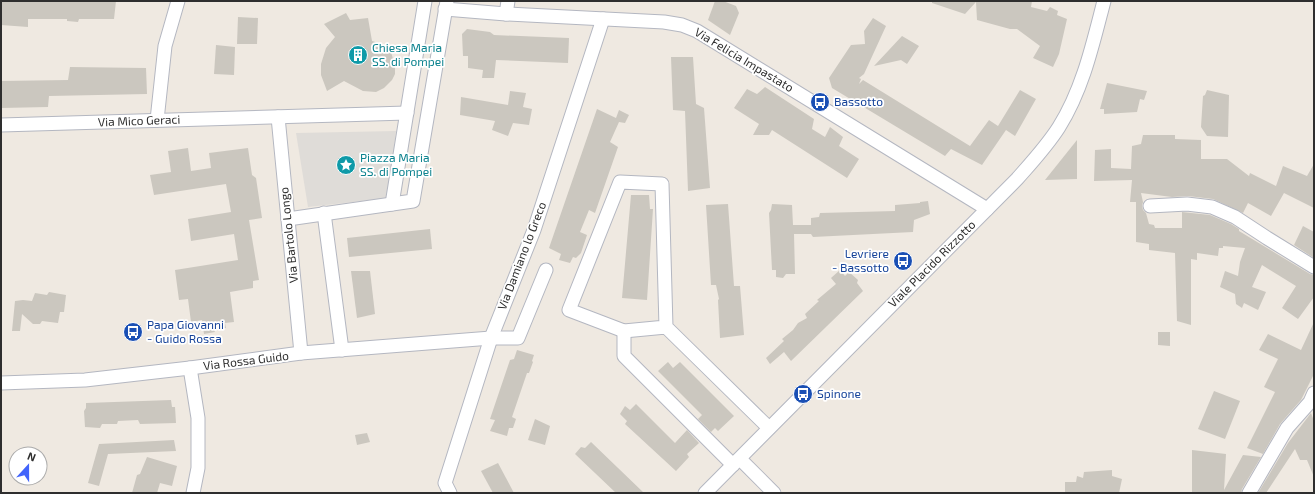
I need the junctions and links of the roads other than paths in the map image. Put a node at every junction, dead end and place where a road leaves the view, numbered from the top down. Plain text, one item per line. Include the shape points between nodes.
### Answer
1 (178, 1) edge
2 (425, 1) edge
3 (1104, 1) edge
4 (446, 5) edge
5 (507, 7) edge
6 (604, 19) junction
7 (406, 113) junction
8 (278, 117) junction
9 (157, 120) junction
10 (1, 125) edge
11 (392, 204) junction
12 (1150, 206) dead end
13 (987, 209) junction
14 (324, 214) junction
15 (288, 219) junction
16 (1314, 266) edge
17 (546, 270) dead end
18 (666, 327) junction
19 (624, 331) junction
20 (491, 338) junction
21 (342, 350) junction
22 (301, 353) junction
23 (190, 368) junction
24 (1, 383) edge
25 (1313, 402) edge
26 (769, 428) junction
27 (736, 462) junction
28 (446, 490) edge
29 (193, 493) edge
30 (705, 493) edge
31 (774, 493) edge
32 (1249, 493) edge

1 - 9 street via 165,46
2 - 7 street
3 - 13 street, Viale Placido Rizzotto via 1086,66 1059,126 1026,170
4 - 5 street, Via Felicia Impastato
4 - 11 street via 413,201
5 - 6 street, Via Felicia Impastato
6 - 13 street, Via Felicia Impastato via 664,22 697,31
6 - 20 street, Via Damiano lo Greco via 534,230
7 - 8 street, Via Mico Geraci
7 - 11 street
8 - 9 street, Via Mico Geraci
8 - 15 street, Via Bartolo Longo
9 - 10 street, Via Mico Geraci
11 - 14 street
12 - 16 street via 1188,204 1212,207 1235,217
13 - 26 street, Viale Placido Rizzotto
14 - 15 street
14 - 21 street
15 - 22 street, Via Bartolo Longo
17 - 20 street, Via Rossa Guido via 518,338
18 - 19 street
18 - 19 street via 662,184 620,182 569,310
18 - 26 street
19 - 27 street via 624,356
20 - 21 street, Via Rossa Guido
20 - 28 street, Via Damiano lo Greco
21 - 22 street, Via Rossa Guido
22 - 23 street, Via Rossa Guido
23 - 24 street, Via Rossa Guido via 85,380
23 - 29 street via 198,418 198,468
25 - 32 street via 1287,428
26 - 27 street, Viale Placido Rizzotto
27 - 30 street, Viale Placido Rizzotto
27 - 31 street

